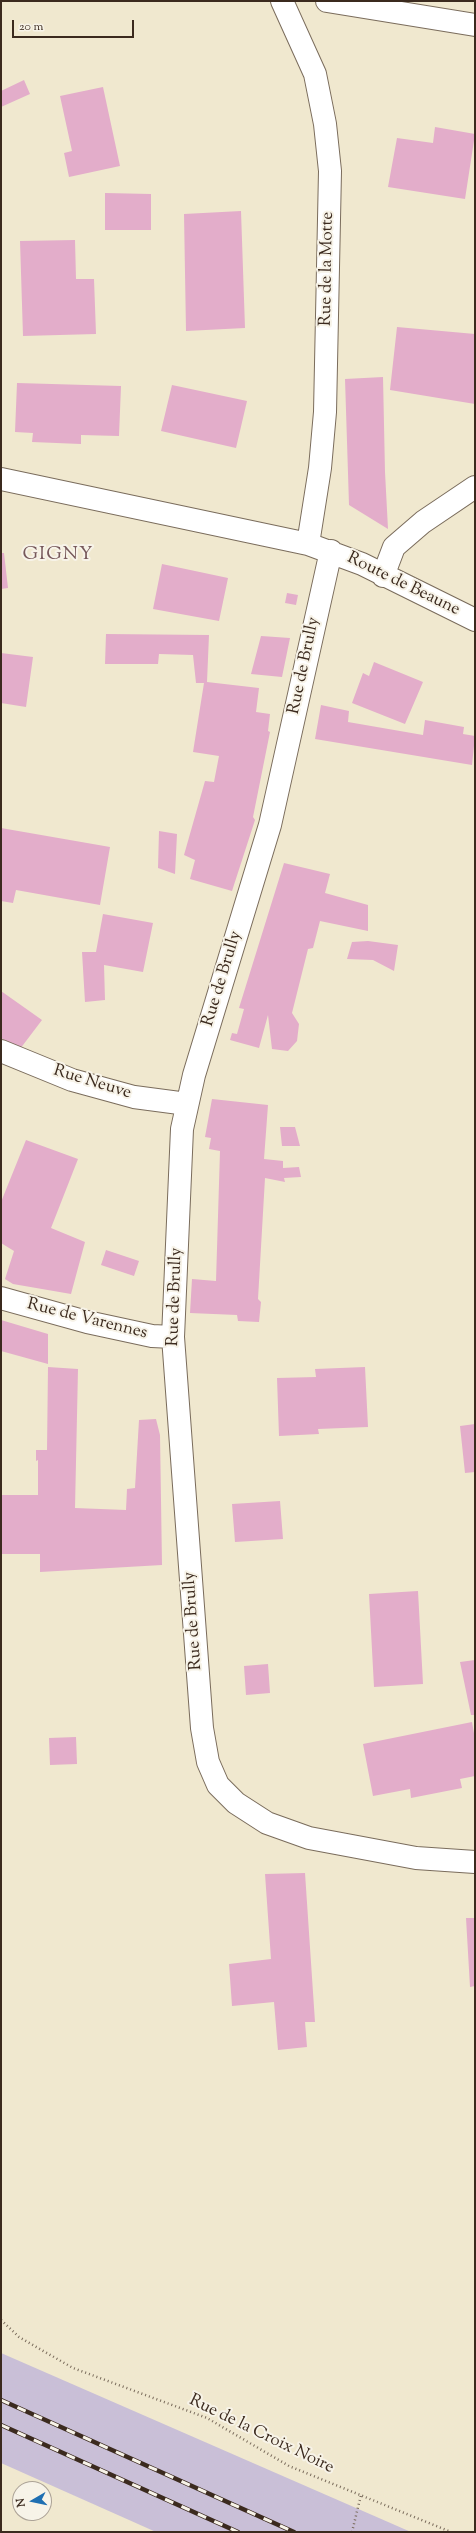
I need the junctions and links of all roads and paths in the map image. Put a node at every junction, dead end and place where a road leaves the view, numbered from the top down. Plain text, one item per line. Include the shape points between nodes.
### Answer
1 (282, 1) edge
2 (327, 1) edge
3 (475, 25) edge
4 (1, 479) edge
5 (475, 487) edge
6 (308, 544) junction
7 (331, 551) junction
8 (383, 576) junction
9 (475, 620) edge
10 (1, 1051) edge
11 (187, 1104) junction
12 (1, 1298) edge
13 (173, 1337) junction
14 (475, 1862) edge
15 (1, 2320) edge
16 (361, 2495) junction
17 (352, 2532) edge
18 (451, 2532) edge

1 - 6 street, Rue de la Motte via 315,74 326,124 330,171 324,412 320,468
2 - 3 street
4 - 6 street, Route de Beaune
5 - 8 street via 423,522 394,547
6 - 7 street, Route de Beaune
7 - 8 street, Route de Beaune
7 - 11 street, Rue de Brully via 270,825
8 - 9 street, Route de Beaune
10 - 11 street, Rue Neuve via 72,1080 134,1097
11 - 13 street, Rue de Brully via 182,1129
12 - 13 street, Rue de Varennes via 87,1322 152,1336
13 - 14 street, Rue de Brully via 202,1728 208,1762 218,1785 236,1803 267,1823 309,1838 416,1858
15 - 16 path, Rue de la Croix Noire via 19,2337 73,2368 207,2418 289,2466
16 - 17 path
16 - 18 path, Rue de la Croix Noire

